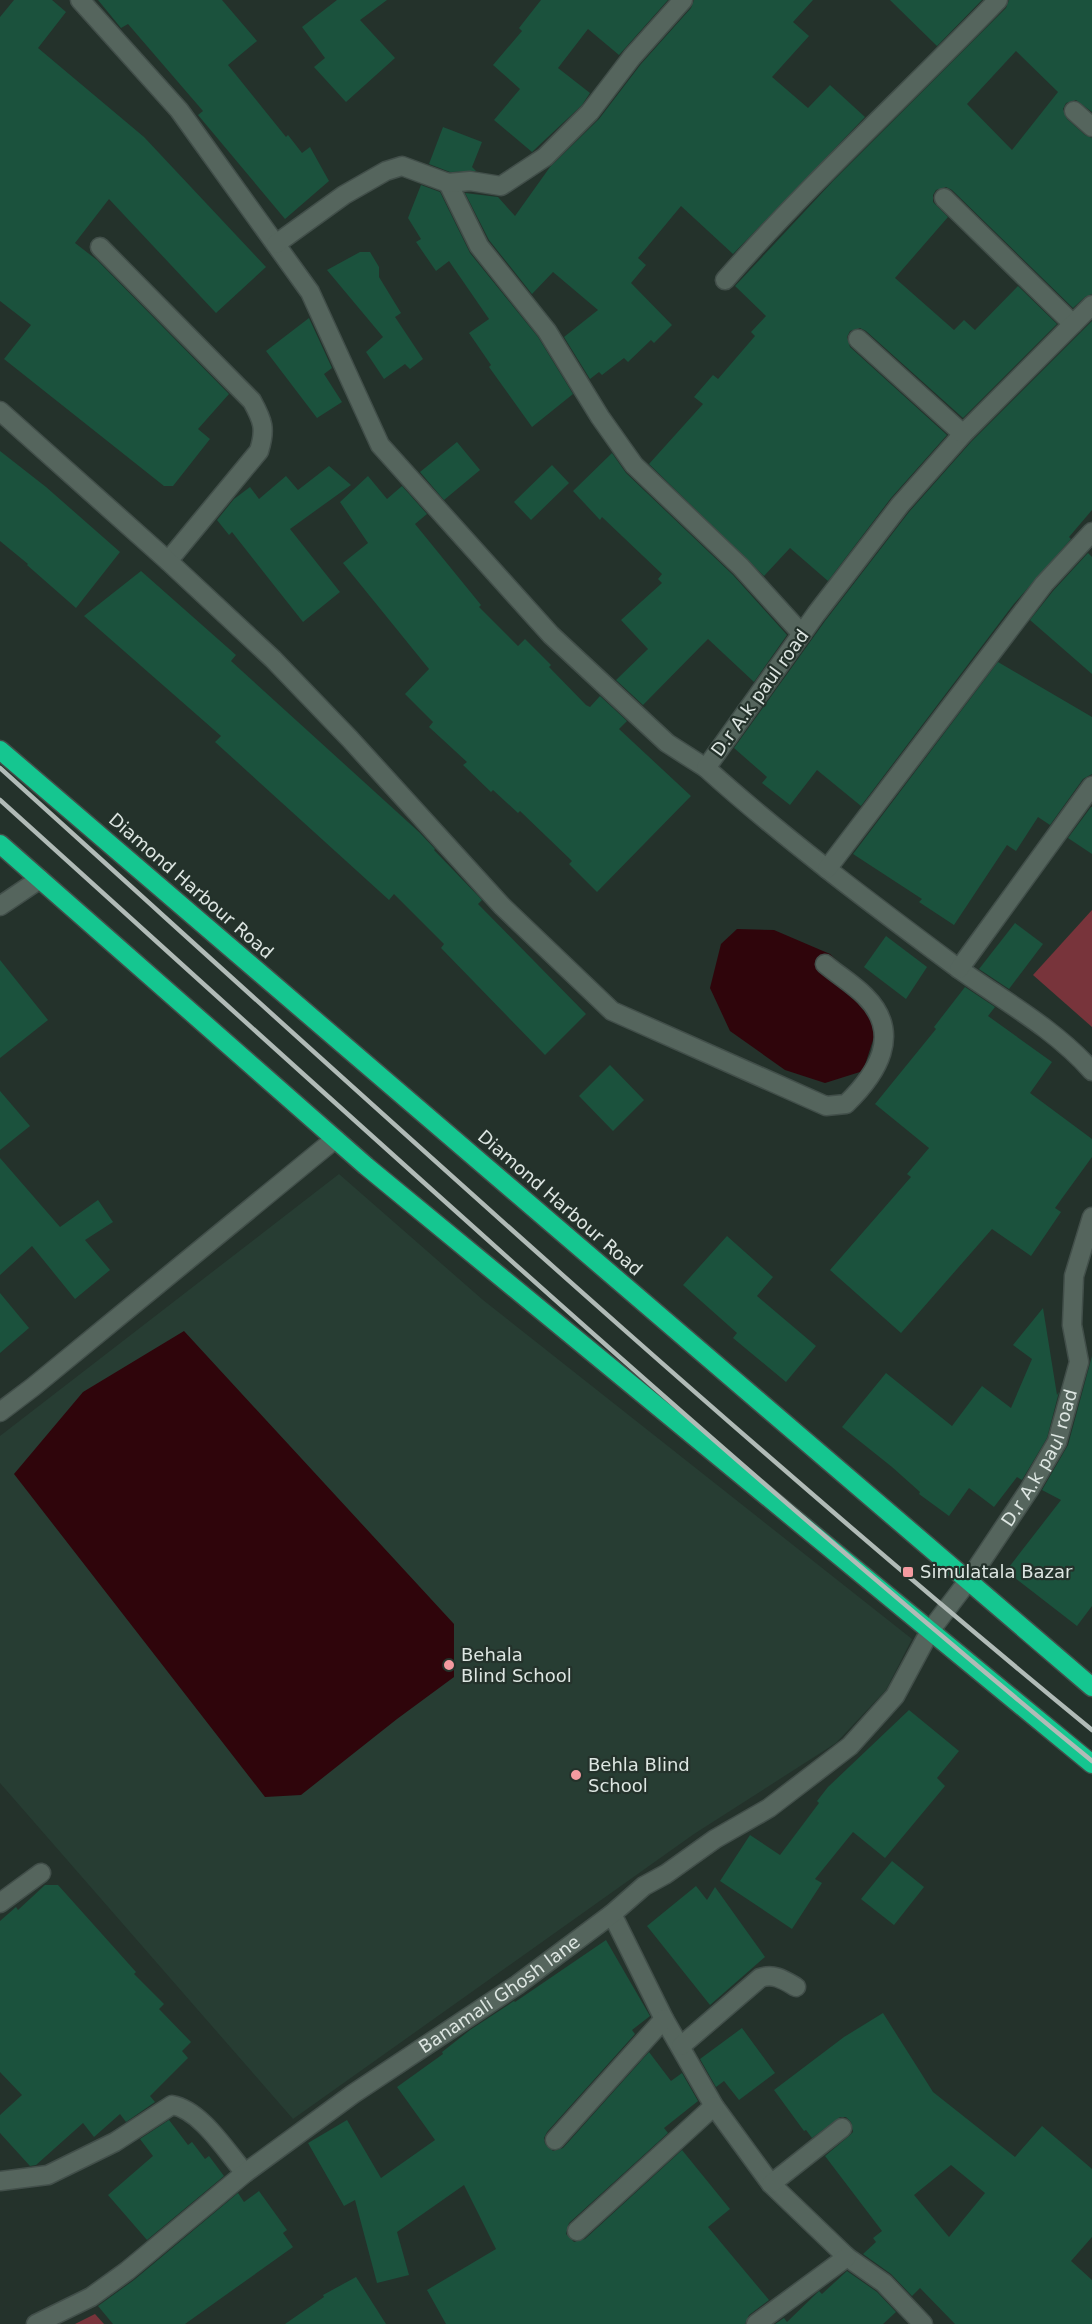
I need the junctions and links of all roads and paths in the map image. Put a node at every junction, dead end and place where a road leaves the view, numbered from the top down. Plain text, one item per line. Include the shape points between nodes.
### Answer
1 (80, 0) edge
2 (998, 0) edge
3 (674, 3) edge
4 (1074, 111) dead end
5 (1092, 128) edge
6 (448, 183) junction
7 (944, 198) dead end
8 (276, 244) junction
9 (100, 247) dead end
10 (725, 280) dead end
11 (1092, 305) edge
12 (1072, 324) junction
13 (858, 339) dead end
14 (0, 411) edge
15 (963, 434) junction
16 (1092, 532) edge
17 (168, 561) junction
18 (802, 634) junction
19 (0, 750) edge
20 (706, 768) junction
21 (1092, 786) edge
22 (0, 844) edge
23 (826, 869) junction
24 (39, 879) junction
25 (0, 906) edge
26 (825, 964) dead end
27 (959, 969) junction
28 (1092, 1071) edge
29 (335, 1139) junction
30 (1092, 1217) edge
31 (0, 1412) edge
32 (968, 1581) junction
33 (930, 1631) junction
34 (1092, 1687) edge
35 (1092, 1764) edge
36 (41, 1873) dead end
37 (0, 1903) edge
38 (612, 1914) junction
39 (796, 1987) dead end
40 (664, 2019) junction
41 (681, 2046) junction
42 (714, 2106) junction
43 (842, 2128) dead end
44 (555, 2140) dead end
45 (245, 2173) junction
46 (0, 2181) edge
47 (771, 2184) junction
48 (577, 2231) dead end
49 (847, 2257) junction
50 (36, 2324) edge
51 (756, 2324) edge
52 (923, 2324) edge

1 - 8 street via 179,110
2 - 10 street via 851,146
3 - 6 street via 590,112 545,157 501,186 470,181
4 - 5 street
6 - 8 street via 402,166 386,171 344,195
6 - 18 street via 479,246 547,331 634,465 741,567
7 - 12 street
8 - 20 street via 310,292 380,445 551,635 667,743
9 - 17 street via 252,401 262,420 264,437 259,451
11 - 12 street, D.r A.k paul road
12 - 15 street, D.r A.k paul road
13 - 15 street
14 - 17 street
15 - 18 street, D.r A.k paul road via 900,505
16 - 23 street via 1044,584
17 - 26 street via 273,659 502,906 612,1011 826,1106 846,1104 873,1072 885,1045 881,1021 866,997
18 - 20 street, D.r A.k paul road
19 - 32 highway, Diamond Harbour Road
20 - 23 street, D.r A.k paul road
21 - 27 street
22 - 24 highway
23 - 27 street, D.r A.k paul road
24 - 25 street
24 - 29 highway
27 - 28 street, D.r A.k paul road via 1075,1051
29 - 31 street
29 - 33 highway
30 - 32 street, D.r A.k paul road via 1074,1276 1071,1325 1079,1362 1057,1442
32 - 33 street, D.r A.k paul road
32 - 34 highway, Diamond Harbour Road
33 - 35 highway
33 - 38 street, Banamali Ghosh lane via 895,1696 850,1746 769,1808 644,1886
36 - 37 street
38 - 40 street
38 - 45 street, Banamali Ghosh lane via 518,1985 353,2094
39 - 41 street via 768,1975 760,1978
40 - 41 street
40 - 44 street
41 - 42 street
42 - 47 street
42 - 48 street
43 - 47 street
45 - 46 street via 198,2118 184,2107 172,2105 115,2142 48,2175
45 - 50 street, Banamali Ghosh lane via 127,2271 90,2297
47 - 49 street
49 - 51 street
49 - 52 street via 884,2283

